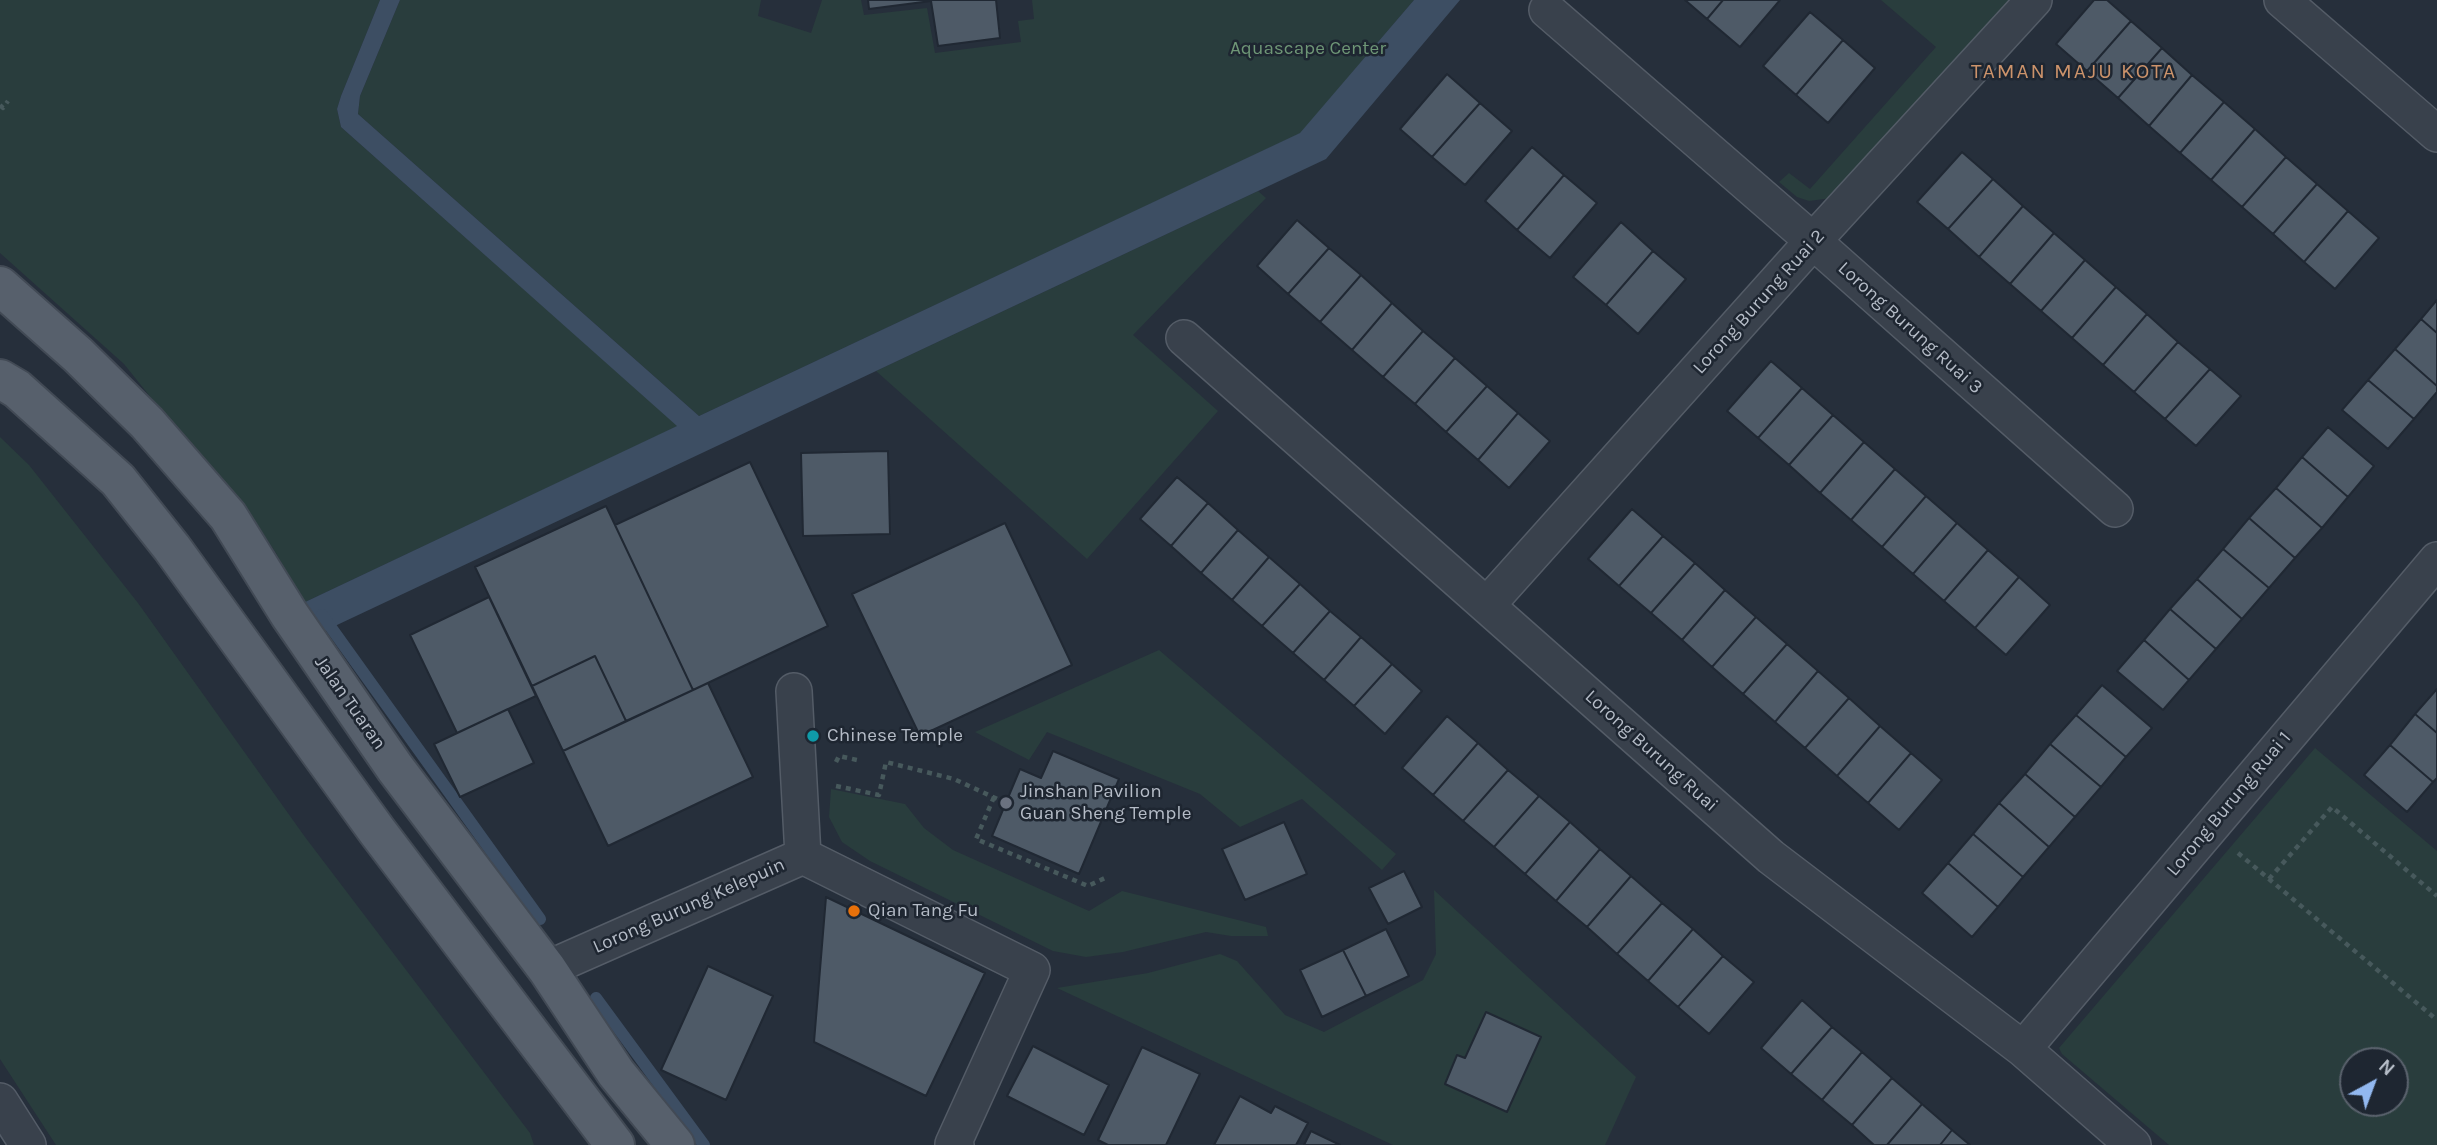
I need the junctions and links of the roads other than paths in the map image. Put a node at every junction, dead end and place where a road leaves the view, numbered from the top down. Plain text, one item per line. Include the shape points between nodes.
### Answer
1 (2034, 0) edge
2 (2283, 0) edge
3 (1546, 10) dead end
4 (2437, 134) edge
5 (1813, 241) junction
6 (0, 286) edge
7 (1184, 338) dead end
8 (0, 379) edge
9 (2115, 509) dead end
10 (2437, 560) edge
11 (1487, 605) junction
12 (794, 691) dead end
13 (803, 856) junction
14 (547, 969) junction
15 (2023, 1049) junction
16 (0, 1101) edge
17 (28, 1145) edge
18 (615, 1145) edge
19 (675, 1145) edge
20 (957, 1145) edge
21 (2133, 1145) edge

1 - 5 street, Lorong Burung Ruai 2
2 - 4 street
3 - 5 street, Lorong Burung Ruai 3
5 - 9 street, Lorong Burung Ruai 3
5 - 11 street, Lorong Burung Ruai 2
6 - 14 main road, Jalan Tuaran via 147,423 228,516 395,768
7 - 11 street, Lorong Burung Ruai
8 - 18 main road via 118,480
10 - 15 street, Lorong Burung Ruai 1
11 - 15 street, Lorong Burung Ruai via 1771,857
12 - 13 street
13 - 14 street, Lorong Burung Kelepuin
13 - 20 street, Lorong Burung Kelepuin via 1032,970 953,1144
14 - 19 main road, Jalan Tuaran via 617,1073
15 - 21 street, Lorong Burung Ruai
16 - 17 street

